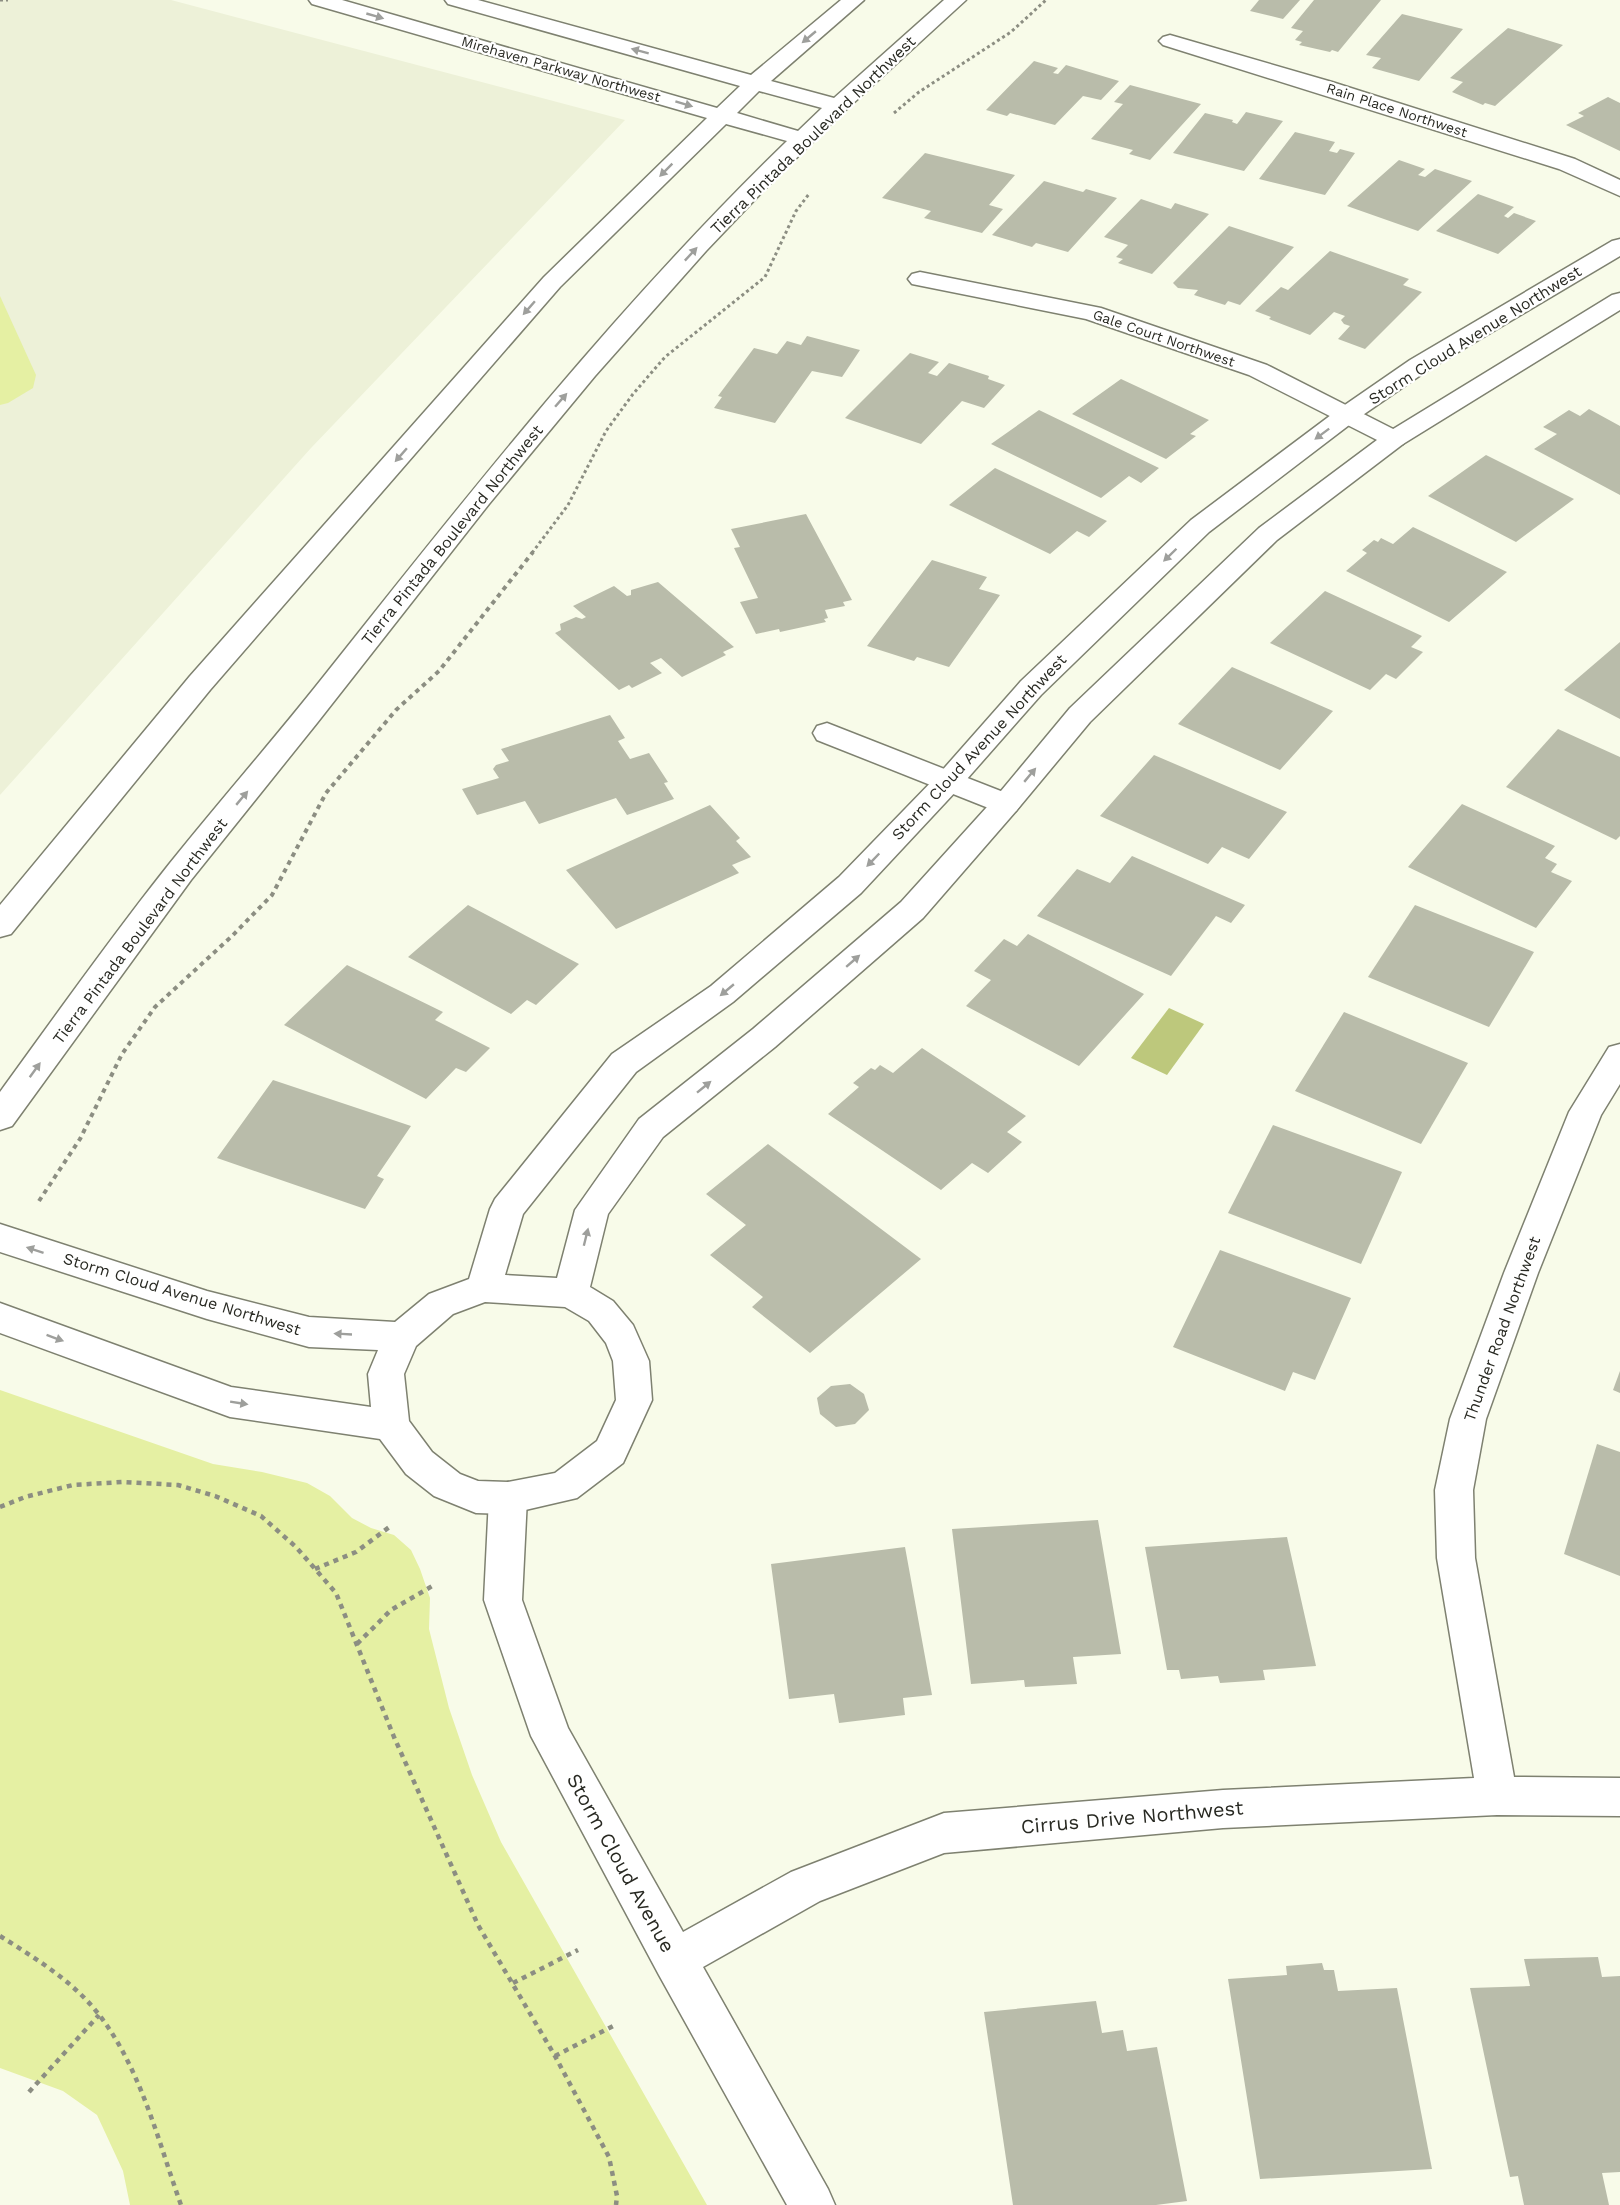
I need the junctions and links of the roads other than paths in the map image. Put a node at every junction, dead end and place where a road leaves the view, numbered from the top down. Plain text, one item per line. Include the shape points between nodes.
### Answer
1 (319, 0) edge
2 (455, 0) edge
3 (854, 0) edge
4 (956, 0) edge
5 (1170, 41) dead end
6 (755, 83) junction
7 (838, 106) junction
8 (722, 115) junction
9 (803, 139) junction
10 (1620, 189) edge
11 (1620, 246) edge
12 (920, 279) dead end
13 (1620, 300) edge
14 (1348, 414) junction
15 (1394, 439) junction
16 (827, 733) dead end
17 (949, 780) junction
18 (1006, 804) junction
19 (0, 926) edge
20 (1620, 1056) edge
21 (0, 1117) edge
22 (0, 1238) edge
23 (484, 1288) junction
24 (572, 1293) junction
25 (0, 1318) edge
26 (402, 1337) junction
27 (391, 1425) junction
28 (508, 1498) junction
29 (1497, 1796) junction
30 (1620, 1797) edge
31 (674, 1960) junction
32 (812, 2205) edge

1 -> 8 street, Mirehaven Parkway Northwest
6 -> 2 street
3 -> 6 street
4 - 7 street, Tierra Pintada Boulevard Northwest
5 - 10 street, Rain Place Northwest via 1567,164
6 - 7 street
6 - 8 street
7 - 9 street, Tierra Pintada Boulevard Northwest
8 - 9 street, Mirehaven Parkway Northwest
8 -> 19 street via 552,282 200,683
21 -> 9 street, Tierra Pintada Boulevard Northwest via 180,873 541,424 648,301
11 - 14 street, Storm Cloud Avenue Northwest via 1419,365
12 - 14 street, Gale Court Northwest via 1092,313 1258,370
13 - 15 street
14 - 15 street, Gale Court Northwest
14 -> 17 street, Storm Cloud Avenue Northwest via 1200,526 1030,688
18 -> 15 street via 1080,715 1268,534
16 - 17 street
17 - 18 street
17 -> 23 street, Storm Cloud Avenue Northwest via 842,892 722,994 624,1063 507,1209
24 -> 18 street via 592,1210 651,1128 764,1038 912,910
20 - 29 street, Thunder Road Northwest via 1586,1112 1521,1273 1468,1419 1454,1490 1456,1558
26 -> 22 street, Storm Cloud Avenue Northwest via 309,1332 207,1305
23 - 24 street
23 - 26 street via 441,1305
24 - 28 street via 601,1311 620,1335 631,1361 634,1400 610,1452 564,1487
25 -> 27 street via 230,1402
26 - 27 street via 386,1374
27 - 28 street via 419,1463 447,1485 476,1497
28 - 31 street, Storm Cloud Avenue via 504,1600 551,1736
29 - 30 street, Cirrus Drive Northwest
29 - 31 street, Cirrus Drive Northwest via 1223,1809 944,1833 806,1886
31 - 32 street, Storm Cloud Avenue

